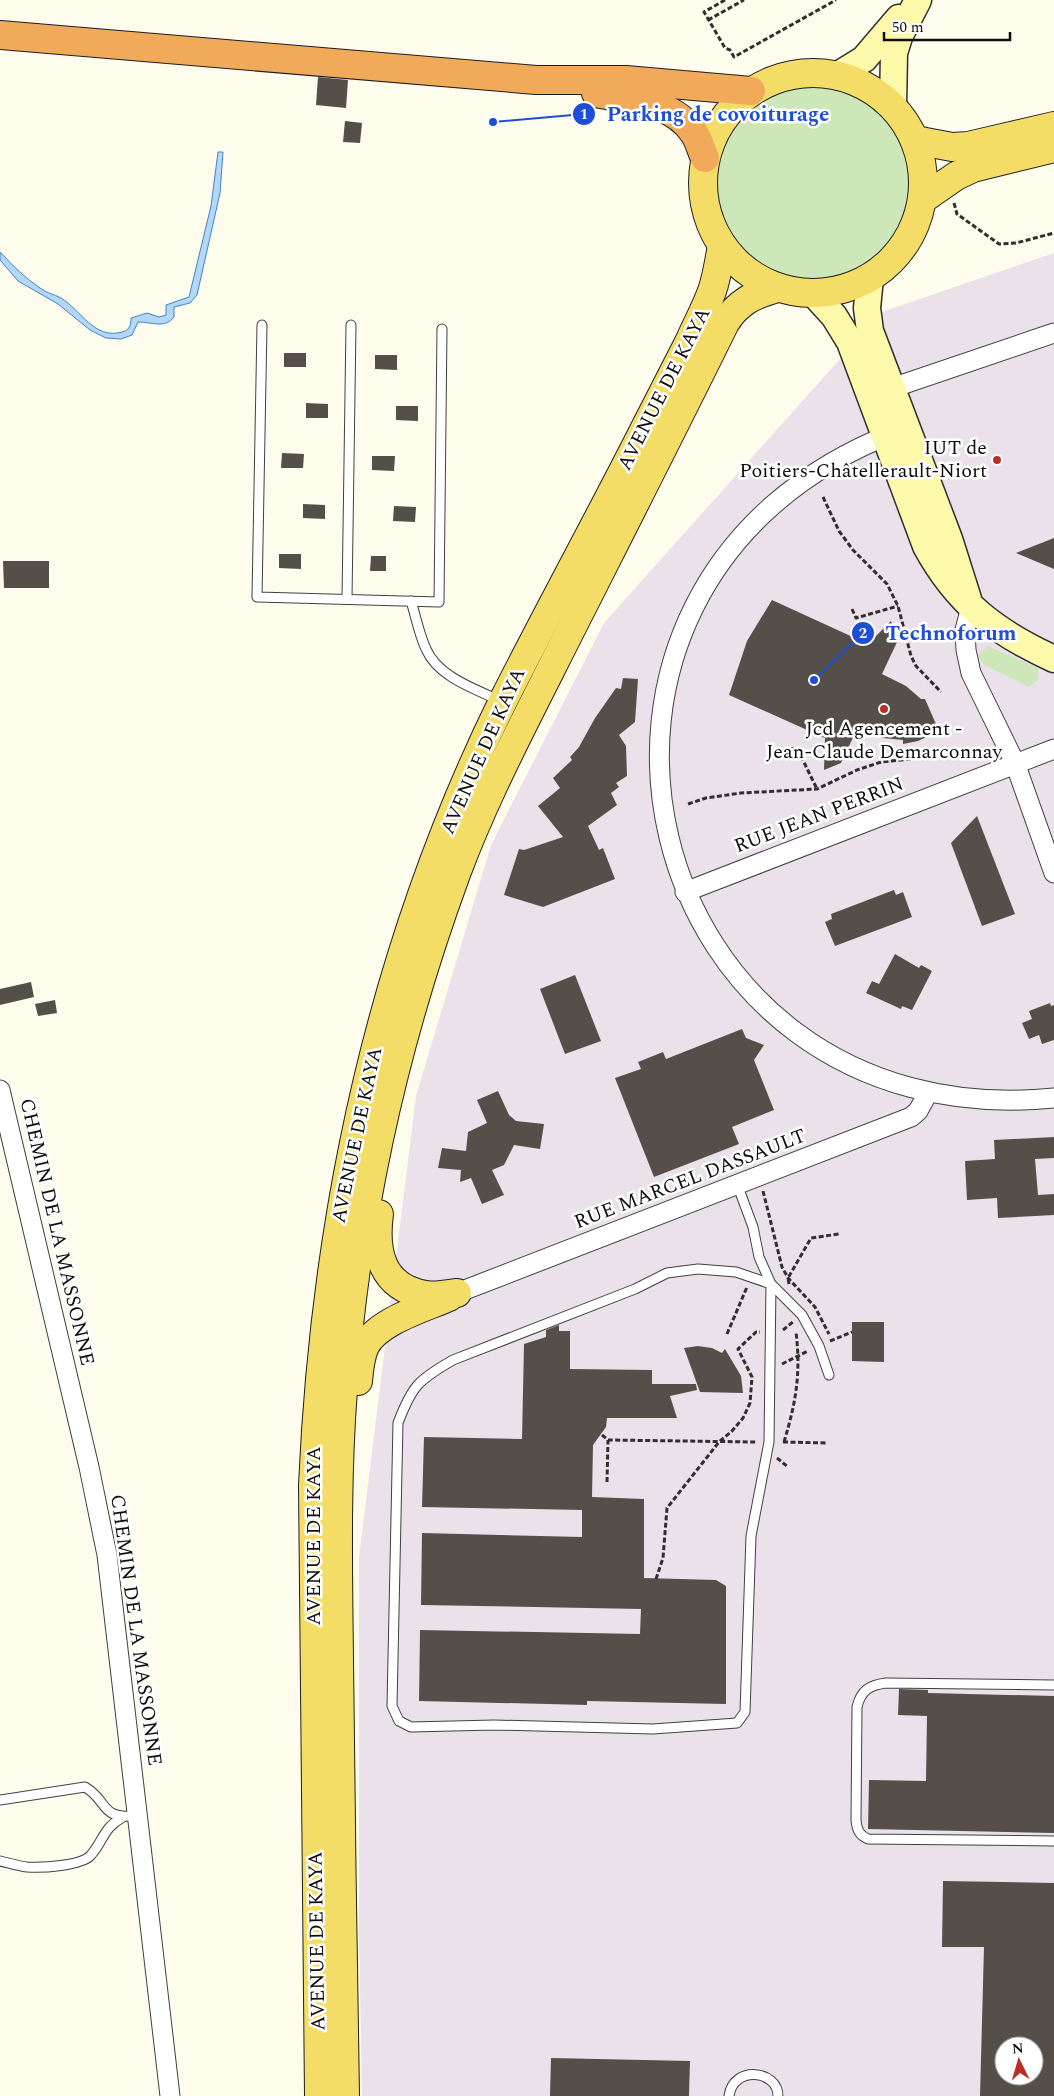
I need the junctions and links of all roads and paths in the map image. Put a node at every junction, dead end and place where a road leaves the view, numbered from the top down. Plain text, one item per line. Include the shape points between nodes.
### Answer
1 (725, 0) edge
2 (744, 0) edge
3 (836, 0) edge
4 (913, 0) edge
5 (918, 0) edge
6 (708, 20) junction
7 (0, 36) edge
8 (838, 75) junction
9 (536, 80) junction
10 (751, 91) junction
11 (893, 107) junction
12 (1054, 126) edge
13 (915, 140) junction
14 (1054, 148) edge
15 (705, 158) junction
16 (923, 198) junction
17 (956, 198) dead end
18 (1054, 233) edge
19 (722, 246) junction
20 (870, 278) junction
21 (776, 288) junction
22 (814, 294) junction
23 (262, 325) dead end
24 (351, 325) dead end
25 (442, 329) dead end
26 (1054, 333) edge
27 (892, 388) junction
28 (896, 432) junction
29 (824, 497) dead end
30 (346, 599) junction
31 (411, 601) junction
32 (898, 606) junction
33 (971, 607) junction
34 (852, 609) dead end
35 (1054, 659) edge
36 (941, 692) dead end
37 (503, 702) junction
38 (791, 749) dead end
39 (1054, 749) edge
40 (911, 759) dead end
41 (1015, 763) junction
42 (817, 789) junction
43 (688, 804) dead end
44 (475, 826) junction
45 (1054, 873) edge
46 (685, 892) junction
47 (0, 1090) edge
48 (928, 1093) junction
49 (1054, 1098) edge
50 (760, 1176) junction
51 (737, 1184) junction
52 (771, 1284) junction
53 (457, 1293) junction
54 (852, 1332) dead end
55 (831, 1340) junction
56 (819, 1346) junction
57 (738, 1349) dead end
58 (834, 1349) dead end
59 (770, 1369) junction
60 (829, 1375) dead end
61 (752, 1378) junction
62 (602, 1434) dead end
63 (608, 1440) junction
64 (719, 1442) junction
65 (769, 1442) junction
66 (827, 1443) dead end
67 (607, 1482) dead end
68 (338, 1570) junction
69 (656, 1578) dead end
70 (1054, 1684) edge
71 (0, 1800) edge
72 (130, 1816) junction
73 (1054, 1841) edge
74 (0, 1861) edge
75 (170, 2096) edge
76 (320, 2096) edge
77 (345, 2096) edge
78 (729, 2096) edge
79 (778, 2096) edge

1 - 6 path via 704,12
2 - 6 path
3 - 6 path via 734,56 725,48
4 - 8 street via 875,49
5 - 11 street via 894,53
7 - 9 highway
8 - 10 main road via 808,72 778,78
8 - 11 main road via 871,89
9 - 10 highway via 626,80
9 - 15 highway via 670,110 694,134
10 - 15 main road via 730,109 714,132
11 - 13 main road
12 - 13 main road via 968,146 952,147
13 - 16 main road via 923,168
14 - 16 main road via 973,168
15 - 19 main road via 704,204
16 - 20 main road via 905,244
17 - 18 path via 956,214 999,244
19 - 21 main road via 737,264
19 - 37 main road, AVENUE DE KAYA via 716,279 668,385
20 - 22 main road via 843,290
20 - 27 street via 870,330
21 - 22 main road
21 - 44 main road, AVENUE DE KAYA via 754,294 725,323
22 - 28 street via 850,342
23 - 30 lane via 257,597
24 - 30 lane
25 - 31 lane via 439,602
26 - 27 street
27 - 28 street
28 - 33 street via 949,539
28 - 46 street via 821,469 784,495 752,525 723,558 700,595 682,634 662,710 659,752 664,821
29 - 32 path via 839,531 887,584
30 - 31 lane
31 - 37 lane via 426,651 460,682
32 - 34 path via 856,618
32 - 36 path via 916,666
33 - 35 street via 1005,634
33 - 41 street via 965,630 971,673
37 - 76 main road, AVENUE DE KAYA via 435,860 393,983 350,1160 326,1308 315,1434 312,1543
38 - 42 path via 797,748
39 - 41 street, RUE JEAN PERRIN
40 - 42 path via 881,762
41 - 45 street
41 - 46 street, RUE JEAN PERRIN
42 - 43 path via 741,793
44 - 53 main road via 396,1117 376,1239 384,1268 401,1286 427,1296
44 - 68 main road, AVENUE DE KAYA via 416,994 384,1110 373,1164 350,1310 343,1389
46 - 48 street via 712,940 737,975 779,1019 841,1062 883,1080
47 - 72 street, CHEMIN DE LA MASSONNE via 107,1555
48 - 49 street via 979,1100
48 - 50 street, RUE MARCEL DASSAULT via 911,1117
50 - 51 street, RUE MARCEL DASSAULT
50 - 55 path via 782,1268 815,1306
51 - 52 lane
51 - 53 street, RUE MARCEL DASSAULT
52 - 56 lane via 802,1315
52 - 59 lane
52 - 65 lane via 736,1272 698,1269 667,1273 453,1360 424,1376 407,1398 398,1423 392,1706 399,1720 411,1727 494,1725 653,1729 737,1723 745,1712 751,1536
53 - 68 main road via 391,1322 376,1332 365,1346 360,1362
54 - 55 path
55 - 56 path
55 - 58 path
56 - 59 path
56 - 60 lane
57 - 61 path
59 - 61 path
59 - 65 lane
61 - 64 path via 750,1403 732,1431
62 - 63 path
63 - 64 path
63 - 67 path
64 - 65 path
64 - 69 path via 667,1508 664,1558
65 - 66 path
68 - 77 main road, AVENUE DE KAYA
70 - 73 lane via 886,1683 869,1687 859,1698 857,1707 856,1811 857,1830 868,1840
71 - 72 lane via 85,1787 111,1814
72 - 74 lane via 106,1829 90,1856 80,1862 25,1867
72 - 75 street, CHEMIN DE LA MASSONNE
78 - 79 lane via 731,2086 744,2075 768,2078 774,2083

